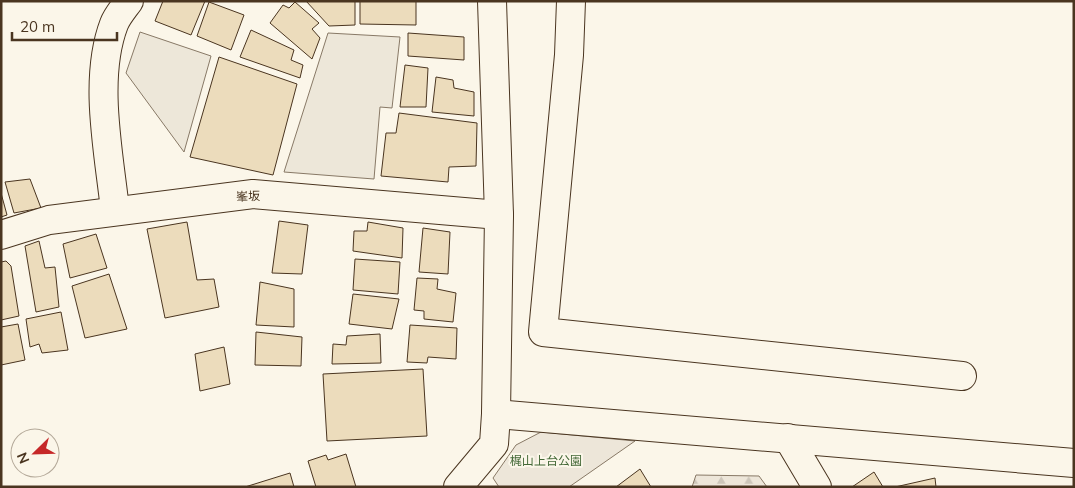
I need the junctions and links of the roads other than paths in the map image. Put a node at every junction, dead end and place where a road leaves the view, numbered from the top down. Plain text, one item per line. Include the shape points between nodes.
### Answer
1 (129, 1) edge
2 (492, 1) edge
3 (571, 1) edge
4 (115, 210) junction
5 (499, 215) junction
6 (1, 235) edge
7 (962, 376) dead end
8 (496, 414) junction
9 (788, 438) junction
10 (1074, 463) edge
11 (458, 487) edge
12 (817, 487) edge

1 - 4 street via 115,23 105,67 106,120
2 - 5 street
3 - 7 street via 570,55 543,332
4 - 5 street, 峯坂 via 252,194
4 - 6 street, 峯坂 via 49,220
5 - 8 street
8 - 9 street
8 - 11 street via 494,444
9 - 10 street
9 - 12 street

